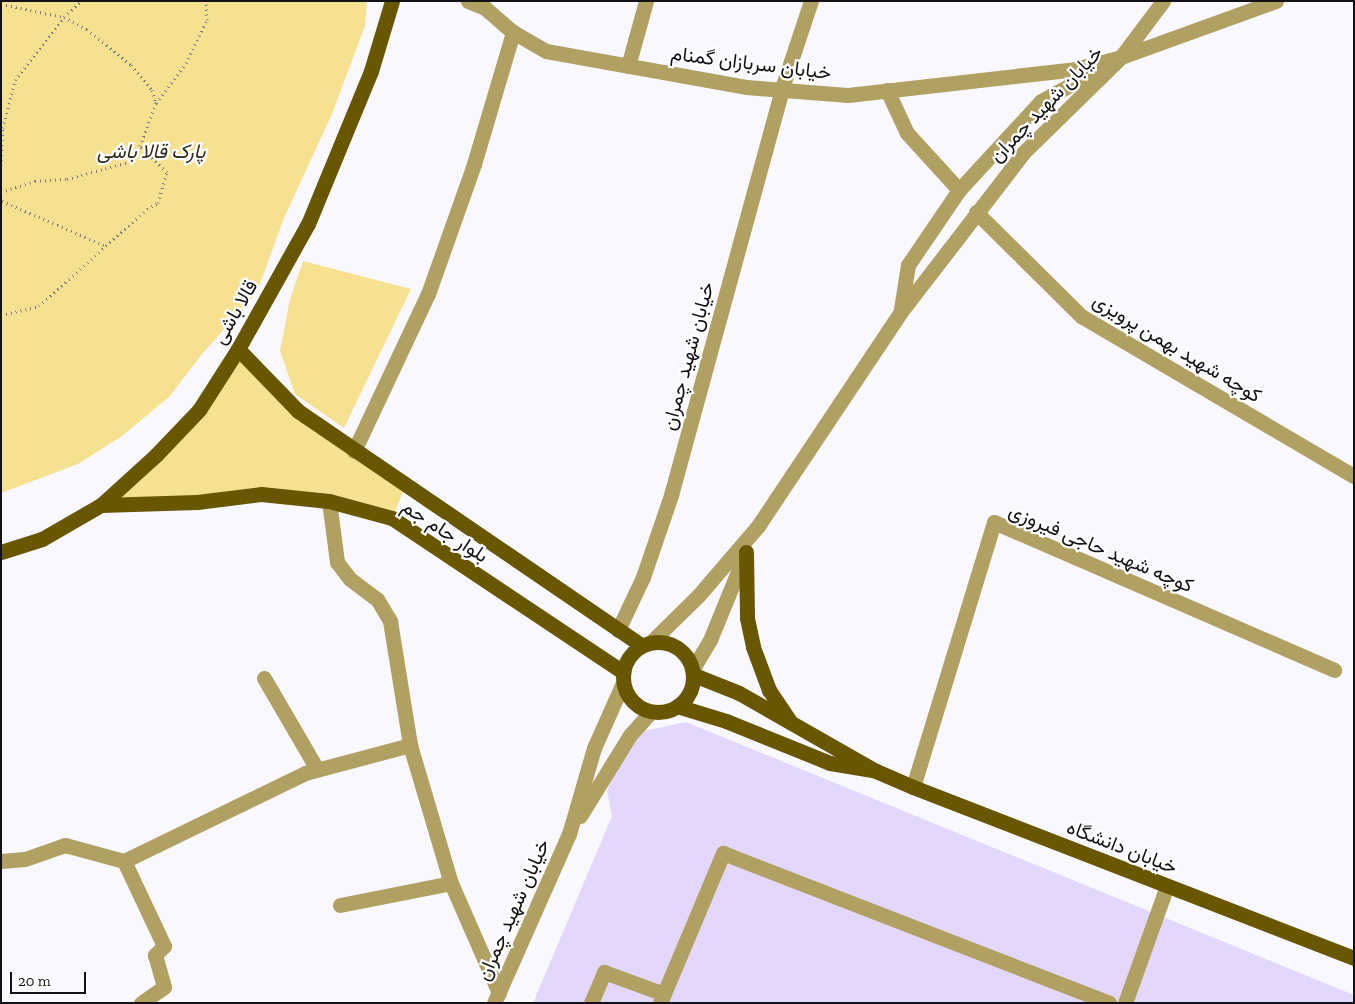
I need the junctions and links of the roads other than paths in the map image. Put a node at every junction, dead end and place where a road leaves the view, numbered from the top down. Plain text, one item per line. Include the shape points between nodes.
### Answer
1 (392, 1) edge
2 (468, 1) edge
3 (646, 1) edge
4 (812, 1) edge
5 (1163, 1) edge
6 (1276, 1) edge
7 (513, 32) junction
8 (1121, 57) junction
9 (628, 66) junction
10 (782, 88) junction
11 (887, 90) junction
12 (959, 190) junction
13 (976, 212) junction
14 (900, 313) junction
15 (238, 349) junction
16 (354, 451) junction
17 (1354, 476) edge
18 (329, 501) junction
19 (101, 505) junction
20 (758, 526) junction
21 (1, 552) edge
22 (746, 552) junction
23 (618, 630) junction
24 (647, 643) junction
25 (1334, 670) dead end
26 (693, 673) junction
27 (264, 678) dead end
28 (623, 678) junction
29 (678, 706) junction
30 (651, 712) junction
31 (789, 722) junction
32 (410, 745) junction
33 (317, 770) junction
34 (876, 771) junction
35 (913, 787) junction
36 (569, 834) junction
37 (124, 861) junction
38 (1, 862) edge
39 (451, 883) junction
40 (1168, 886) junction
41 (340, 905) dead end
42 (1354, 958) edge
43 (497, 998) edge
44 (662, 998) edge
45 (141, 1003) edge
46 (591, 1003) edge
47 (1109, 1003) edge
48 (1125, 1003) edge

1 - 15 main road, قالا باشی via 371,71 308,224
2 - 7 street, خیابان سربازان گمنام via 485,8
3 - 9 street
4 - 10 street, خیابان شهید چمران
5 - 8 street
6 - 8 street
7 - 9 street, خیابان سربازان گمنام via 546,51
7 - 16 street via 474,164 428,294
8 - 11 street, خیابان سربازان گمنام via 1075,69
8 - 12 street, خیابان شهید چمران via 1041,101
8 - 13 street, خیابان شهید چمران via 1022,153
9 - 10 street, خیابان سربازان گمنام via 746,87
10 - 11 street, خیابان سربازان گمنام via 848,96
10 - 23 street, خیابان شهید چمران via 671,495 643,577
11 - 12 street via 907,133
12 - 14 street, خیابان شهید چمران via 908,265
13 - 14 street, خیابان شهید چمران
13 - 17 street, کوچه شهید بهمن پرویزی via 1080,316
14 - 20 street, خیابان شهید چمران
15 - 16 main road, بلوار جام جم via 298,411
15 - 19 main road, قالا باشی via 198,410 156,455
16 - 23 main road, بلوار جام جم
18 - 19 main road, بلوار جام جم via 260,494 196,502
18 - 28 main road, بلوار جام جم via 392,518
18 - 32 street via 337,562 350,579 377,599 390,621
19 - 21 main road, قالا باشی via 42,538
20 - 22 street
20 - 24 street via 698,596
22 - 26 street
22 - 31 main road via 747,618 753,647 770,690
23 - 24 main road, بلوار جام جم
24 - 26 main road via 675,646 685,654
24 - 28 main road via 626,661
25 - 35 street, کوچه شهید حاجی فیروزی via 994,522
26 - 29 main road via 686,698
26 - 31 main road, خیابان دانشگاه
27 - 33 street
28 - 30 main road via 632,701
28 - 36 street, خیابان شهید چمران via 594,748
29 - 30 main road
29 - 34 main road, خیابان دانشگاه via 726,721 830,763
30 - 36 street, خیابان شهید چمران via 630,735
31 - 34 main road, خیابان دانشگاه
32 - 33 street
32 - 39 street
33 - 37 street
34 - 35 main road, خیابان دانشگاه
35 - 40 main road, خیابان دانشگاه
36 - 43 street, خیابان شهید چمران
37 - 38 street via 65,845
37 - 45 street via 164,946 155,955 164,987
39 - 41 street
39 - 43 street
40 - 42 main road, خیابان دانشگاه
40 - 48 street
44 - 46 street via 604,972
44 - 47 street via 723,853

